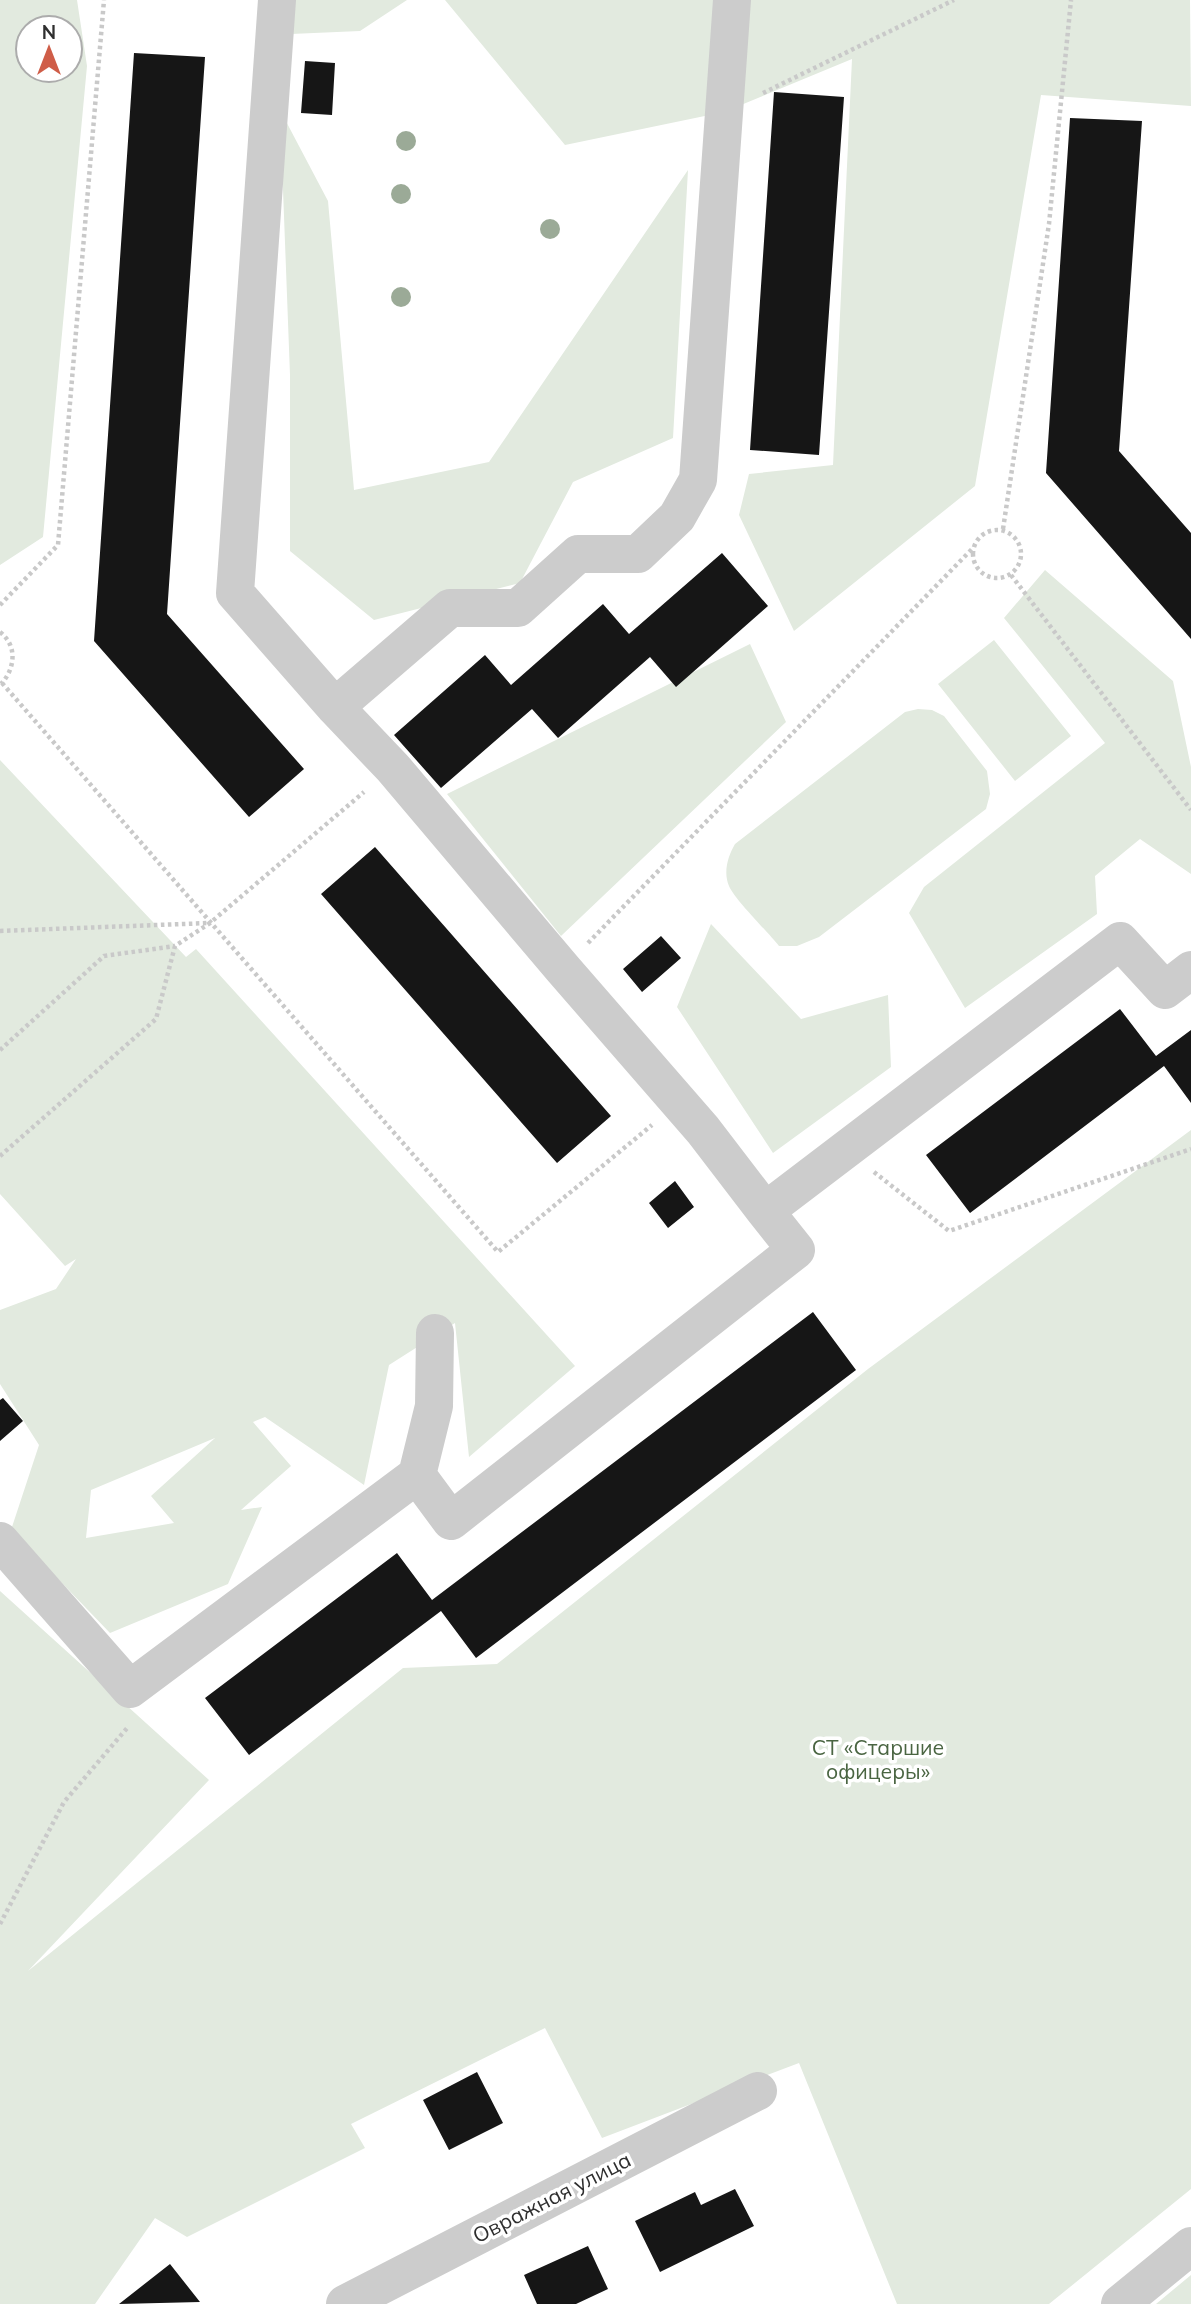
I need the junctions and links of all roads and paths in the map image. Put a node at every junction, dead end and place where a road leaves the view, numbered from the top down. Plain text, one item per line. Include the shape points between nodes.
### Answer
1 (104, 0) edge
2 (277, 0) edge
3 (732, 0) edge
4 (954, 0) edge
5 (1071, 0) edge
6 (724, 112) junction
7 (1003, 530) junction
8 (973, 548) junction
9 (1011, 575) junction
10 (0, 605) edge
11 (0, 632) edge
12 (1, 684) edge
13 (335, 707) junction
14 (393, 768) junction
15 (1191, 810) edge
16 (210, 923) junction
17 (0, 931) edge
18 (175, 946) junction
19 (563, 969) junction
20 (1191, 970) edge
21 (0, 1050) edge
22 (679, 1102) junction
23 (1191, 1149) edge
24 (846, 1150) junction
25 (0, 1156) edge
26 (765, 1211) junction
27 (435, 1333) dead end
28 (417, 1475) junction
29 (0, 1541) edge
30 (130, 1689) junction
31 (0, 1924) edge
32 (758, 2091) dead end
33 (1191, 2246) edge
34 (345, 2304) edge
35 (1120, 2304) edge

1 - 10 path via 58,545
2 - 13 street via 235,593
3 - 6 street
4 - 6 path
5 - 7 path via 1049,224
6 - 13 street via 698,480 677,517 638,554 578,554 518,608 450,608
7 - 8 path via 984,533
7 - 9 path via 1018,541 1022,559
8 - 9 path via 976,567 992,578
8 - 19 path
9 - 15 path
11 - 12 path via 12,648 13,662
12 - 16 path
13 - 14 street
14 - 16 path
14 - 19 street
16 - 17 path
16 - 18 path
16 - 22 path via 498,1252
18 - 21 path via 104,956
18 - 25 path via 156,1019
19 - 22 street
20 - 24 street via 1165,990 1120,941
22 - 26 street
23 - 24 path via 949,1231
24 - 26 street
26 - 28 street via 796,1250 450,1521
27 - 28 street via 434,1406
28 - 30 street
29 - 30 street
30 - 31 path via 133,1721 64,1802
32 - 34 street, Овражная улица
33 - 35 street

